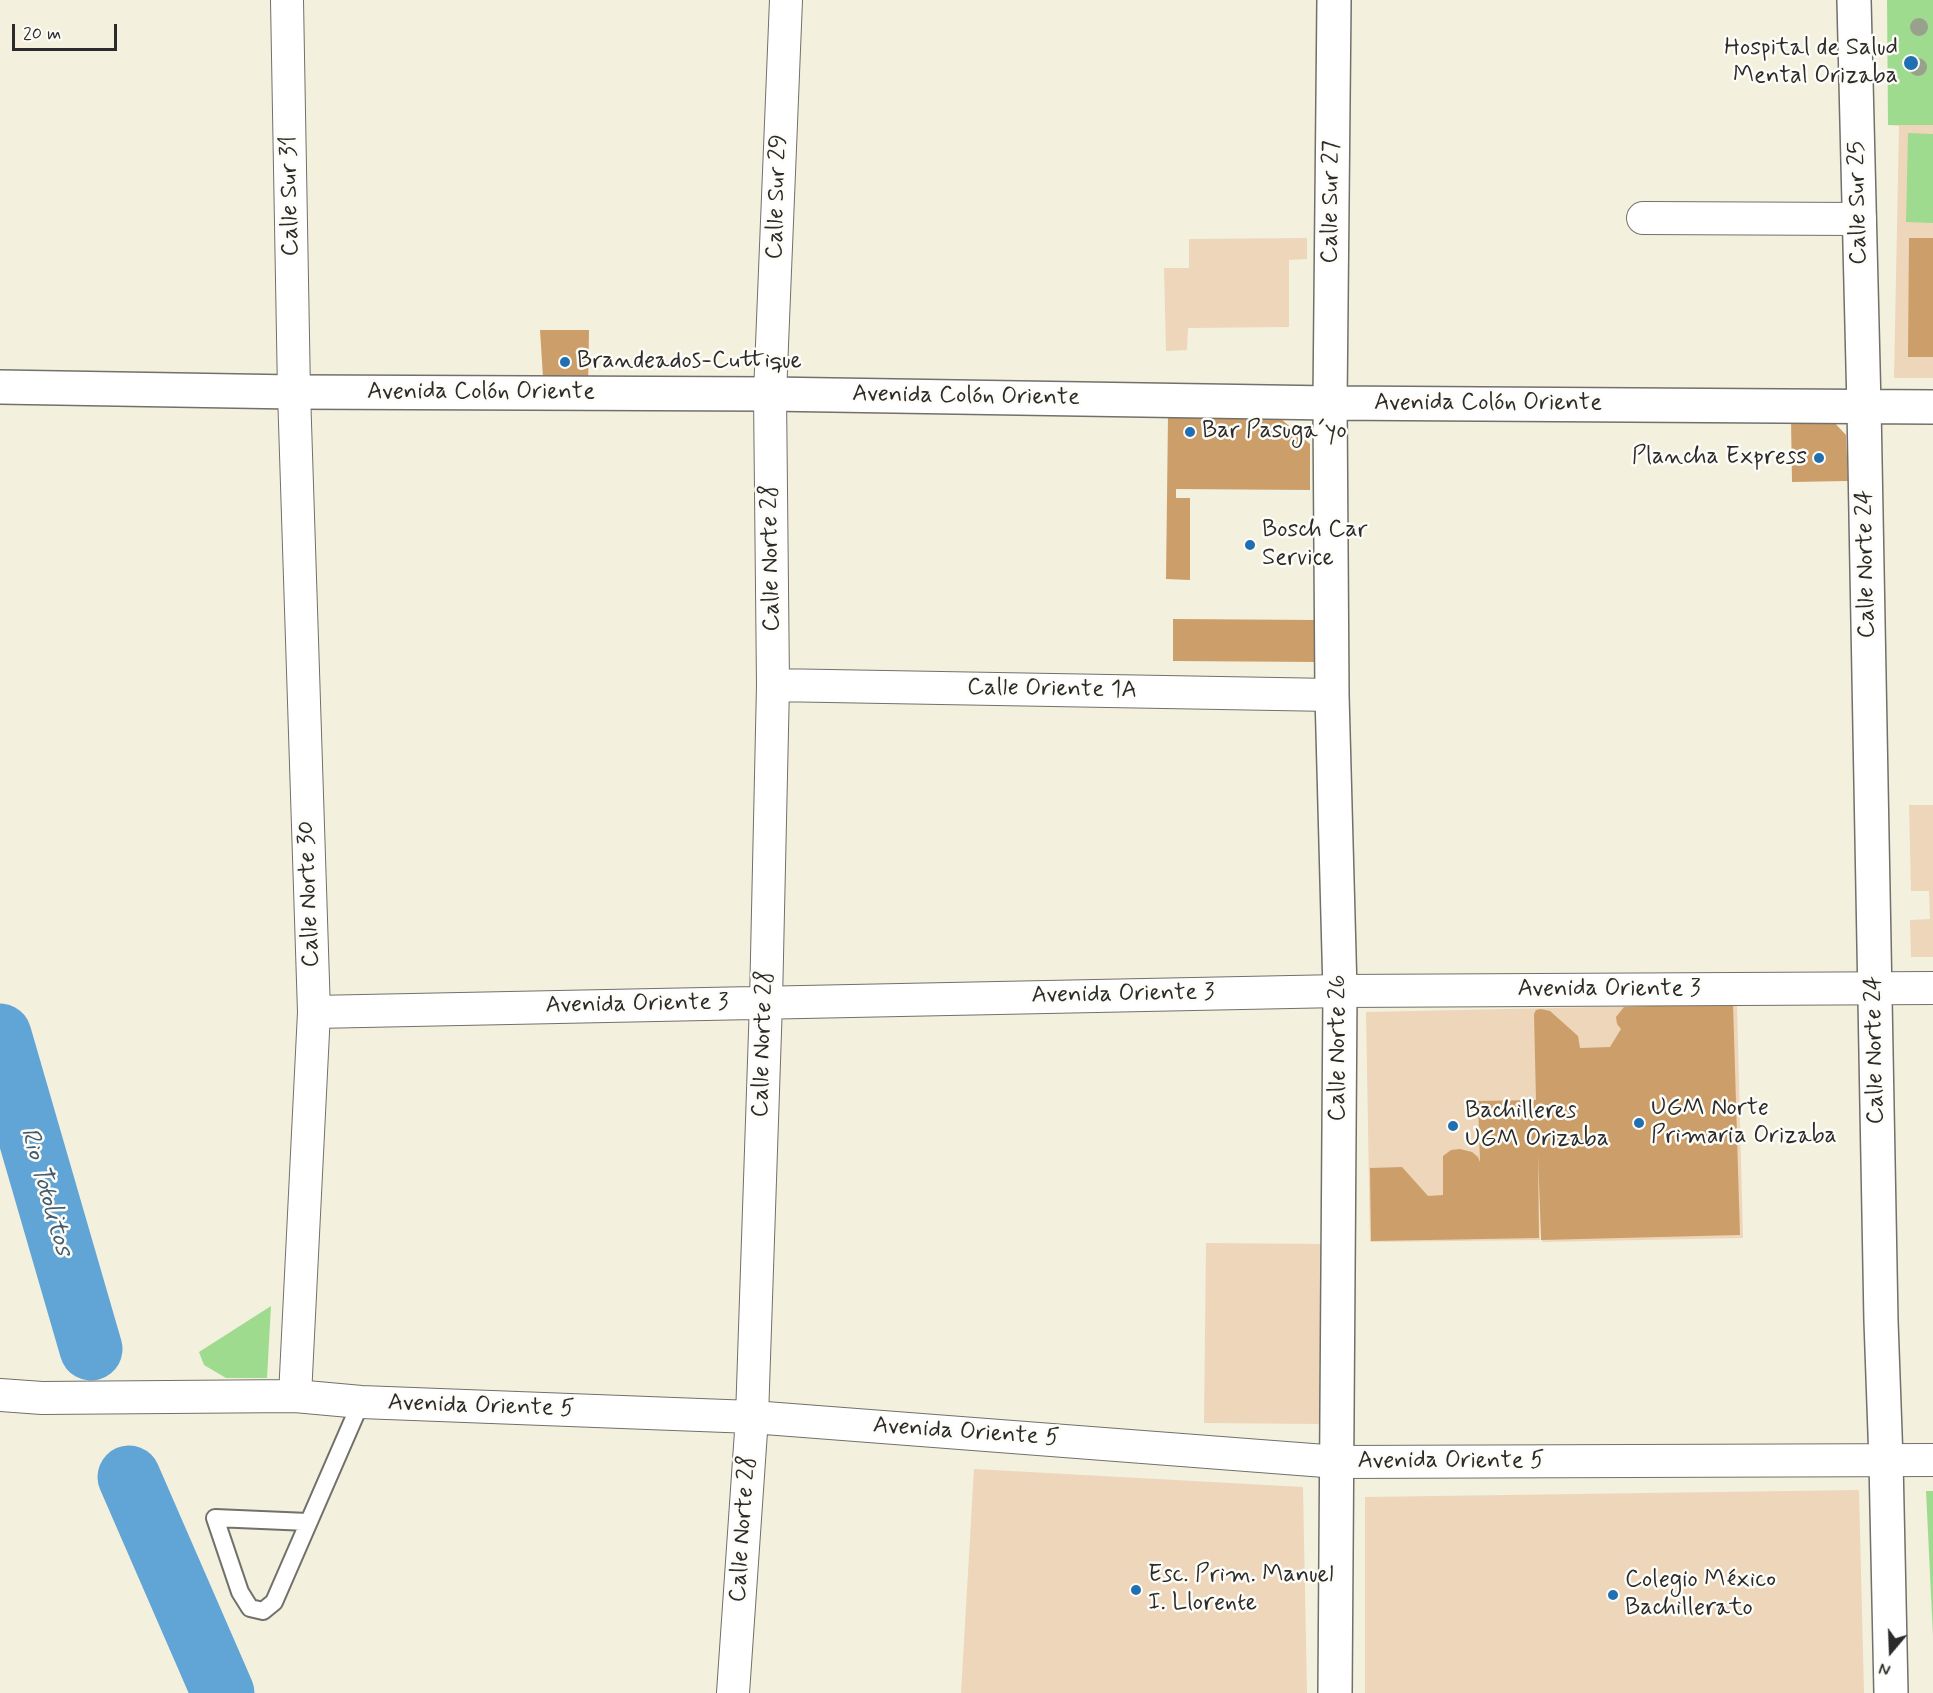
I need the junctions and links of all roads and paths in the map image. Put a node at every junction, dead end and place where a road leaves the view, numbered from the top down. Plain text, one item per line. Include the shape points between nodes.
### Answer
1 (288, 0) edge
2 (786, 0) edge
3 (1334, 0) edge
4 (1854, 0) edge
5 (1643, 218) dead end
6 (1860, 219) junction
7 (0, 387) edge
8 (294, 392) junction
9 (770, 394) junction
10 (1330, 404) junction
11 (1864, 407) junction
12 (1933, 407) edge
13 (773, 685) junction
14 (1332, 695) junction
15 (1933, 988) edge
16 (1875, 989) junction
17 (1340, 991) junction
18 (766, 1002) junction
19 (314, 1012) junction
20 (0, 1395) edge
21 (296, 1396) junction
22 (361, 1402) junction
23 (752, 1417) junction
24 (1933, 1460) edge
25 (1886, 1461) junction
26 (1338, 1462) junction
27 (308, 1522) junction
28 (733, 1693) edge
29 (1335, 1693) edge
30 (1891, 1693) edge

1 - 8 street, Calle Sur 31
2 - 9 street, Calle Sur 29
3 - 10 street, Calle Sur 27
4 - 6 street, Calle Sur 25
5 - 6 street
6 - 11 street, Calle Sur 25
7 - 8 street, Avenida Colón Oriente
8 - 9 street, Avenida Colón Oriente
8 - 19 street, Calle Norte 30
9 - 10 street, Avenida Colón Oriente
9 - 13 street, Calle Norte 28
10 - 11 street, Avenida Colón Oriente
10 - 14 street, Calle Norte 26
11 - 12 street, Avenida Colón Oriente
11 - 16 street, Calle Norte 24
13 - 14 street, Calle Oriente 1A
13 - 18 street, Calle Norte 28
14 - 17 street, Calle Norte 26
15 - 16 street, Avenida Oriente 3
16 - 17 street, Avenida Oriente 3
16 - 25 street, Calle Norte 24
17 - 18 street, Avenida Oriente 3
17 - 26 street, Calle Norte 26
18 - 19 street, Avenida Oriente 3
18 - 23 street, Calle Norte 28
19 - 21 street, Calle Norte 30
20 - 21 street, Avenida Oriente 5
21 - 22 street, Avenida Oriente 5
22 - 23 street, Avenida Oriente 5
22 - 27 lane
23 - 26 street, Avenida Oriente 5
23 - 28 street, Calle Norte 28
24 - 25 street, Avenida Oriente 5
25 - 26 street, Avenida Oriente 5
25 - 30 street, Calle Norte 24
26 - 29 street, Calle Norte 26
27 - 27 lane via 215,1518 240,1592 250,1608 263,1611 274,1602

